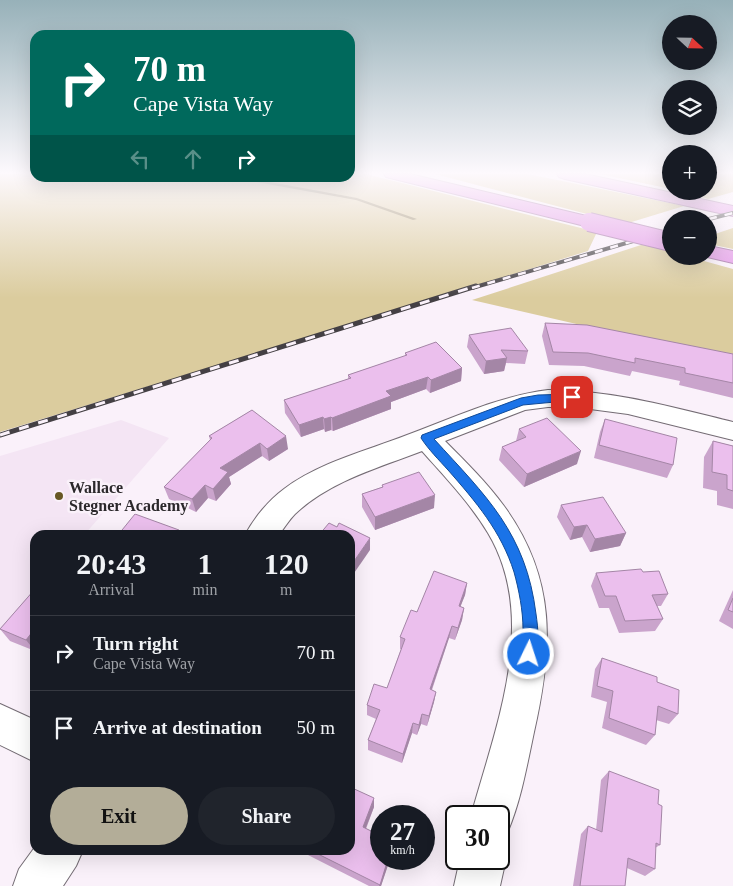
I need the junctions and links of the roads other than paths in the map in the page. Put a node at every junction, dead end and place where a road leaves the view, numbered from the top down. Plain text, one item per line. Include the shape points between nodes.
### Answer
1 (562, 215) edge
2 (662, 240) edge
3 (733, 431) edge
4 (426, 438) junction
5 (265, 530) edge
6 (0, 724) edge
7 (30, 739) edge
8 (496, 805) edge
9 (57, 855) edge
10 (481, 870) edge
11 (36, 886) edge
12 (477, 886) edge

1 - 2 highway, bridge
3 - 4 street via 609,402 554,398 505,406
4 - 5 street via 312,485 284,507
4 - 8 street via 500,525 521,573 527,600 529,654
6 - 7 street
9 - 11 street
10 - 12 street

